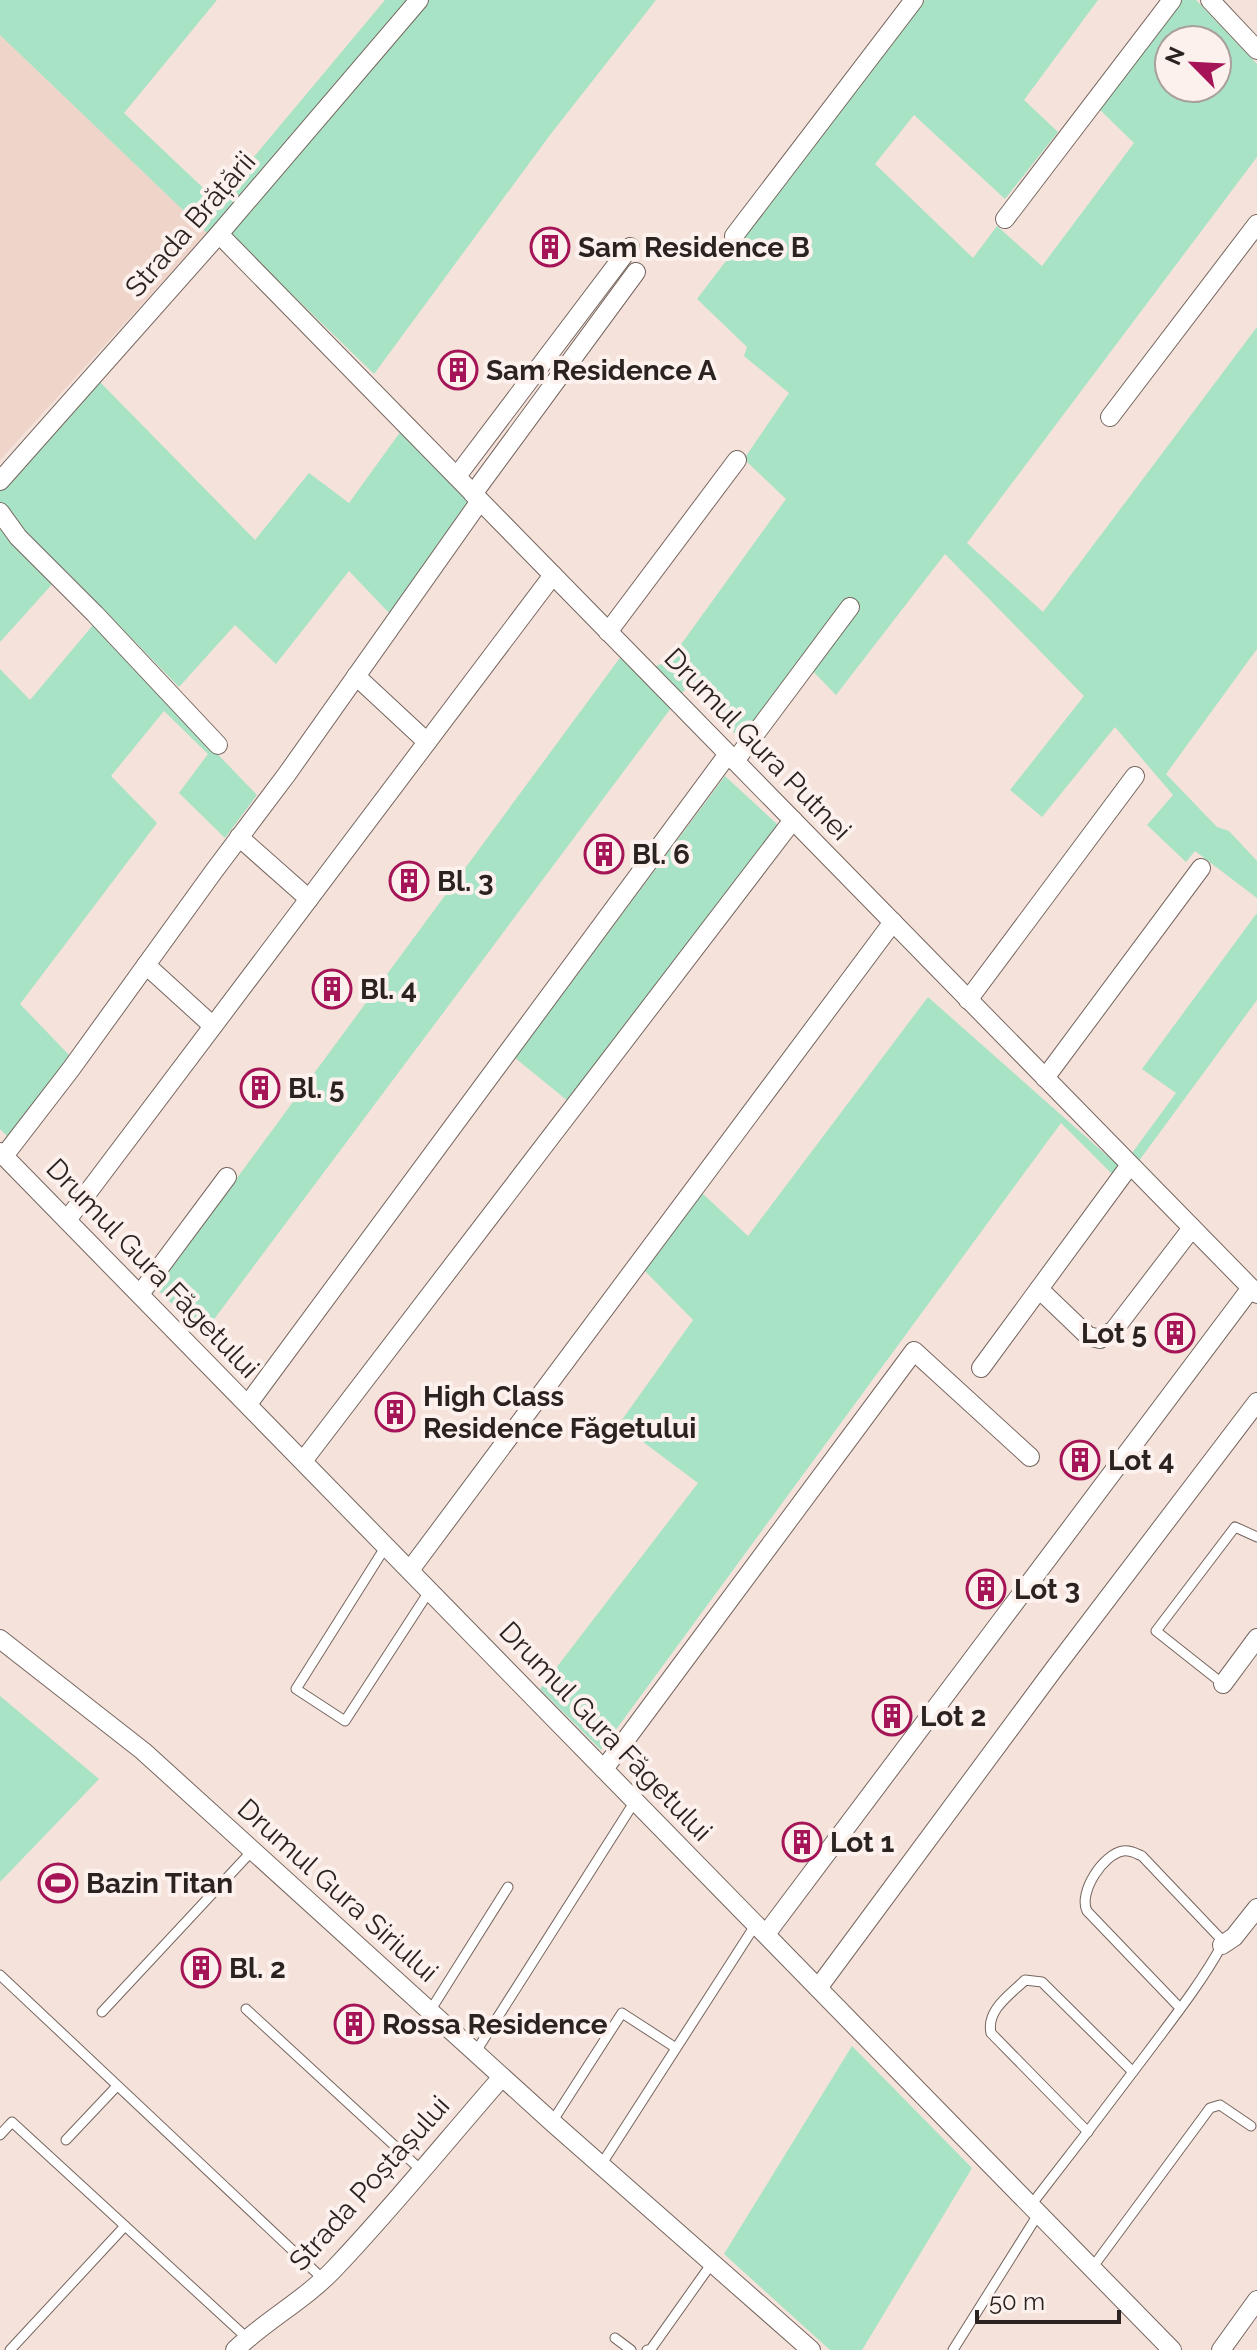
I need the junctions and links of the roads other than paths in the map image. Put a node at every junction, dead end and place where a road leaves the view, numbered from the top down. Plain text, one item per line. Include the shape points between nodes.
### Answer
1 (419, 0) edge
2 (914, 0) edge
3 (1172, 0) edge
4 (1210, 0) edge
5 (1257, 50) edge
6 (1005, 219) dead end
7 (1257, 224) edge
8 (219, 234) junction
9 (734, 236) dead end
10 (630, 247) dead end
11 (636, 272) dead end
12 (1110, 417) dead end
13 (737, 460) dead end
14 (457, 476) junction
15 (0, 481) edge
16 (477, 497) junction
17 (0, 512) edge
18 (553, 575) junction
19 (850, 607) dead end
20 (608, 632) junction
21 (356, 676) junction
22 (427, 742) junction
23 (218, 745) dead end
24 (732, 758) junction
25 (1135, 776) dead end
26 (793, 820) junction
27 (239, 837) junction
28 (1201, 868) dead end
29 (309, 899) junction
30 (893, 922) junction
31 (146, 965) junction
32 (968, 1000) junction
33 (213, 1026) junction
34 (1045, 1078) junction
35 (2, 1154) edge
36 (1130, 1165) junction
37 (227, 1177) dead end
38 (67, 1220) junction
39 (1192, 1228) junction
40 (1039, 1289) junction
41 (1254, 1291) edge
42 (140, 1294) junction
43 (981, 1368) dead end
44 (1257, 1402) edge
45 (248, 1404) junction
46 (1030, 1457) dead end
47 (303, 1461) junction
48 (1257, 1537) edge
49 (386, 1546) junction
50 (410, 1570) junction
51 (430, 1590) junction
52 (1257, 1638) edge
53 (0, 1639) edge
54 (1223, 1684) joint
55 (604, 1769) junction
56 (635, 1801) junction
57 (252, 1851) junction
58 (508, 1887) dead end
59 (1257, 1908) edge
60 (761, 1929) junction
61 (1222, 1945) junction
62 (0, 1975) edge
63 (818, 1988) junction
64 (1180, 2008) junction
65 (246, 2009) dead end
66 (430, 2011) junction
67 (102, 2012) dead end
68 (676, 2048) junction
69 (475, 2053) junction
70 (1133, 2072) junction
71 (502, 2077) junction
72 (117, 2086) junction
73 (552, 2122) junction
74 (1251, 2126) dead end
75 (1088, 2132) junction
76 (0, 2135) edge
77 (66, 2140) dead end
78 (601, 2165) junction
79 (421, 2170) junction
80 (1035, 2209) junction
81 (125, 2226) junction
82 (712, 2263) junction
83 (1092, 2268) junction
84 (323, 2279) junction
85 (1257, 2300) edge
86 (615, 2338) dead end
87 (241, 2344) edge
88 (10, 2350) edge
89 (631, 2350) edge
90 (647, 2350) edge
91 (811, 2350) edge
92 (953, 2350) edge
93 (1172, 2350) edge
94 (1221, 2350) edge

1 - 8 street, Strada Brățării
2 - 9 street
3 - 6 street
4 - 5 street
7 - 12 street
8 - 14 street, Drumul Gura Putnei
8 - 15 street, Strada Brățării
10 - 14 street
11 - 16 street
13 - 20 street
14 - 16 street, Drumul Gura Putnei
16 - 18 street, Drumul Gura Putnei
16 - 21 street
17 - 23 street
18 - 20 street, Drumul Gura Putnei
18 - 22 street
19 - 24 street
20 - 24 street, Drumul Gura Putnei
21 - 22 street
21 - 27 street
22 - 29 street
24 - 26 street, Drumul Gura Putnei
24 - 45 street
25 - 32 street
26 - 30 street, Drumul Gura Putnei
26 - 47 street
27 - 29 street
27 - 31 street
28 - 34 street
29 - 33 street
30 - 32 street, Drumul Gura Putnei
30 - 50 street
31 - 33 street
31 - 35 street
32 - 34 street, Drumul Gura Putnei
33 - 38 street
34 - 36 street, Drumul Gura Putnei
35 - 38 street, Drumul Gura Făgetului
36 - 39 street, Drumul Gura Putnei
36 - 40 street
37 - 42 street
38 - 42 street, Drumul Gura Făgetului
39 - 40 street via 1114,1330 1100,1339 1088,1336
39 - 41 street, Drumul Gura Putnei
40 - 43 street
41 - 60 street
42 - 45 street, Drumul Gura Făgetului
44 - 63 street
45 - 47 street, Drumul Gura Făgetului
46 - 55 street via 914,1351
47 - 49 street, Drumul Gura Făgetului
48 - 54 lane via 1235,1527 1156,1631
49 - 50 street, Drumul Gura Făgetului
49 - 51 lane via 296,1689 345,1721
50 - 51 street, Drumul Gura Făgetului
51 - 55 street, Drumul Gura Făgetului
52 - 54 street
53 - 57 street, Drumul Gura Siriului via 143,1751
55 - 56 street, Drumul Gura Făgetului
56 - 60 street, Drumul Gura Făgetului
56 - 69 lane
57 - 66 street, Drumul Gura Siriului
57 - 67 lane
58 - 66 lane
59 - 61 street
60 - 63 street, Drumul Gura Făgetului
60 - 68 lane
61 - 64 lane
61 - 64 lane via 1142,1856 1120,1851 1107,1859 1086,1888 1087,1911
62 - 72 lane
63 - 80 street, Drumul Gura Făgetului
64 - 70 lane
65 - 79 lane
66 - 69 street, Drumul Gura Siriului
68 - 73 lane via 622,2013
68 - 78 lane
69 - 71 street, Drumul Gura Siriului
70 - 75 lane
70 - 75 lane via 1042,1982 1025,1980 991,2015 991,2033
71 - 73 street, Drumul Gura Siriului
71 - 79 street, Strada Poștașului
72 - 77 lane
72 - 84 lane
73 - 78 street, Drumul Gura Siriului
74 - 83 lane via 1220,2105 1210,2108
75 - 80 lane
76 - 81 lane via 12,2122
78 - 82 street, Drumul Gura Siriului
79 - 84 street, Strada Poștașului
80 - 83 street, Drumul Gura Făgetului
80 - 92 lane
81 - 87 lane
81 - 88 lane
82 - 90 lane
82 - 91 street, Drumul Gura Siriului
83 - 93 street, Drumul Gura Făgetului
84 - 87 street, Strada Poștașului
85 - 94 street
86 - 89 lane

